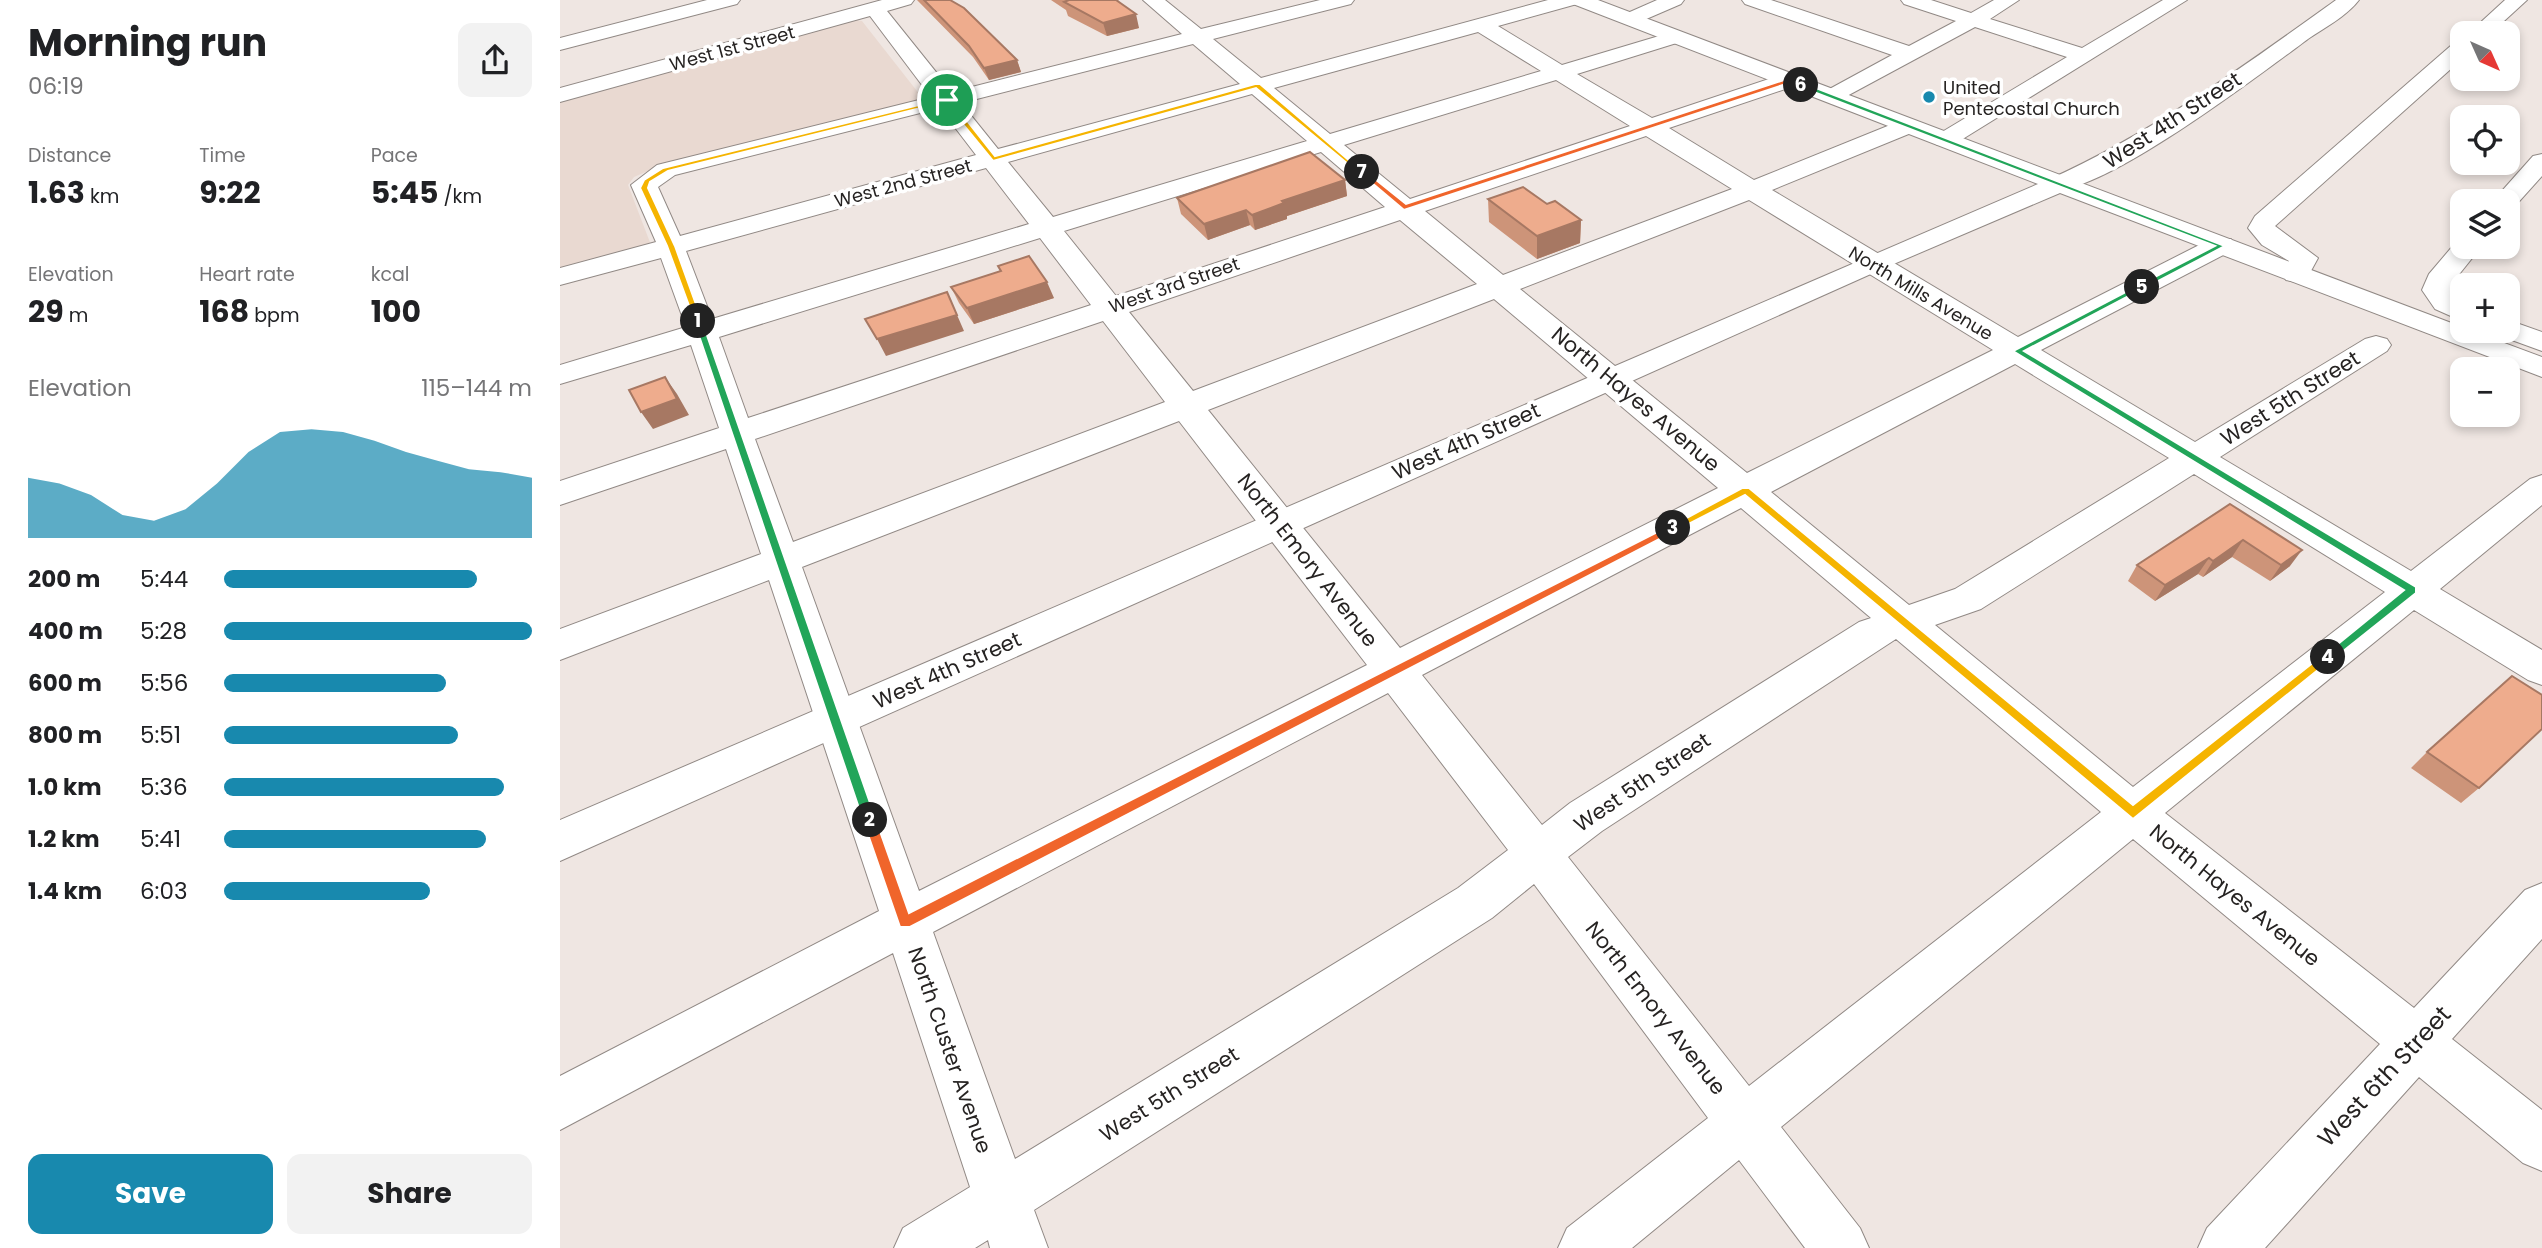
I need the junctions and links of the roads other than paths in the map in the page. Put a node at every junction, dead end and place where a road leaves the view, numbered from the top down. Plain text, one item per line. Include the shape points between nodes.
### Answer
1 (730, 0) edge
2 (1153, 0) edge
3 (1343, 0) edge
4 (1570, 0) edge
5 (1580, 0) edge
6 (1674, 0) edge
7 (1752, 0) edge
8 (1911, 0) edge
9 (2009, 0) edge
10 (2177, 0) edge
11 (2349, 0) edge
12 (2517, 0) edge
13 (889, 4) edge
14 (1629, 19) junction
15 (1973, 19) junction
16 (2493, 21) edge
17 (1480, 24) junction
18 (1199, 37) junction
19 (1676, 37) junction
20 (563, 40) edge
21 (1910, 54) junction
22 (2085, 56) junction
23 (2450, 59) edge
24 (1558, 72) junction
25 (1789, 80) junction
26 (613, 81) junction
27 (1258, 86) junction
28 (560, 95) edge
29 (1832, 97) junction
30 (947, 100) junction
31 (1646, 126) junction
32 (1908, 126) junction
33 (1945, 140) junction
34 (1326, 143) junction
35 (993, 158) junction
36 (2542, 160) edge
37 (2059, 184) junction
38 (2516, 189) edge
39 (1751, 190) junction
40 (1404, 207) junction
41 (1047, 227) junction
42 (671, 246) junction
43 (2221, 246) junction
44 (2456, 259) edge
45 (1872, 263) junction
46 (2296, 274) junction
47 (560, 277) edge
48 (1499, 286) junction
49 (2450, 306) edge
50 (1110, 307) junction
51 (702, 332) junction
52 (2520, 334) edge
53 (2542, 342) edge
54 (2376, 345) dead end
55 (2017, 351) junction
56 (2542, 368) edge
57 (560, 375) edge
58 (1610, 378) junction
59 (1187, 405) junction
60 (736, 433) junction
61 (2194, 457) junction
62 (2542, 486) edge
63 (1746, 490) junction
64 (560, 493) edge
65 (1279, 524) junction
66 (780, 561) junction
67 (2412, 590) junction
68 (1903, 621) junction
69 (560, 645) edge
70 (2542, 669) edge
71 (1395, 671) junction
72 (835, 720) junction
73 (2133, 813) junction
74 (560, 841) edge
75 (1538, 854) junction
76 (2542, 905) edge
77 (905, 922) junction
78 (2417, 1041) junction
79 (560, 1104) edge
80 (1745, 1123) junction
81 (2542, 1144) edge
82 (1002, 1199) junction
83 (923, 1248) edge
84 (1019, 1248) edge
85 (1587, 1248) edge
86 (1840, 1248) edge
87 (2227, 1248) edge

1 - 20 street
2 - 18 street, North Hayes Avenue
3 - 18 street
4 - 17 street, West 2nd Street
5 - 14 street
6 - 14 street
7 - 21 street
8 - 15 street
9 - 15 street
10 - 22 street
11 - 37 street, West 4th Street via 2168,127 2109,162
12 - 16 street
13 - 26 street, West 1st Street
13 - 30 street, North Emory Avenue
14 - 19 street
15 - 21 street
15 - 22 street
17 - 24 street, North Mills Avenue
17 - 27 street, West 2nd Street
18 - 27 street, North Hayes Avenue
18 - 30 street
19 - 24 street
19 - 25 street
20 - 26 street
21 - 29 street
22 - 33 street
23 - 46 street via 2264,222 2261,228 2272,239 2304,258
24 - 31 street, North Mills Avenue
24 - 34 street
25 - 29 street
25 - 31 street, West 3rd Street
26 - 28 street, West 1st Street
27 - 34 street, North Hayes Avenue
27 - 35 street, West 2nd Street
29 - 32 street
30 - 35 street, North Emory Avenue
30 - 42 street, North Custer Avenue via 676,167 647,181 644,188
31 - 39 street, North Mills Avenue
31 - 40 street, West 3rd Street
32 - 33 street
32 - 39 street
33 - 37 street
34 - 40 street, North Hayes Avenue
34 - 41 street
35 - 41 street, North Emory Avenue
35 - 42 street, West 2nd Street
36 - 38 street
37 - 43 street
37 - 45 street, West 4th Street
39 - 45 street, North Mills Avenue
39 - 48 street
40 - 48 street, North Hayes Avenue
40 - 50 street, West 3rd Street
41 - 50 street, North Emory Avenue
41 - 51 street
42 - 47 street, West 2nd Street
42 - 51 street, North Custer Avenue
43 - 46 street
43 - 55 street
44 - 49 street via 2439,279 2436,290
45 - 55 street, North Mills Avenue
45 - 58 street, West 4th Street
46 - 56 street
48 - 58 street, North Hayes Avenue
48 - 59 street
50 - 59 street, North Emory Avenue
50 - 60 street, West 3rd Street
51 - 57 street
51 - 60 street, North Custer Avenue
52 - 53 street
54 - 61 street, West 5th Street
55 - 61 street, North Mills Avenue
55 - 63 street
58 - 63 street, North Hayes Avenue
58 - 65 street, West 4th Street
59 - 65 street, North Emory Avenue
59 - 66 street
60 - 64 street, West 3rd Street
60 - 66 street, North Custer Avenue
61 - 67 street, North Mills Avenue
61 - 68 street, West 5th Street via 1969,600
62 - 67 street
63 - 68 street, North Hayes Avenue
63 - 71 street
65 - 71 street, North Emory Avenue
65 - 72 street, West 4th Street
66 - 69 street
66 - 72 street, North Custer Avenue
67 - 70 street, North Mills Avenue
67 - 73 street
68 - 73 street, North Hayes Avenue
68 - 75 street, West 5th Street via 1861,639 1586,817
71 - 75 street, North Emory Avenue
71 - 77 street
72 - 74 street, West 4th Street
72 - 77 street, North Custer Avenue
73 - 78 street, North Hayes Avenue
73 - 80 street
75 - 80 street, North Emory Avenue
75 - 82 street, West 5th Street via 1475,903
76 - 78 street, West 6th Street
77 - 79 street
77 - 82 street, North Custer Avenue
78 - 81 street, North Hayes Avenue
78 - 87 street, West 6th Street
80 - 85 street
80 - 86 street, North Emory Avenue
82 - 83 street, West 5th Street
82 - 84 street, North Custer Avenue

